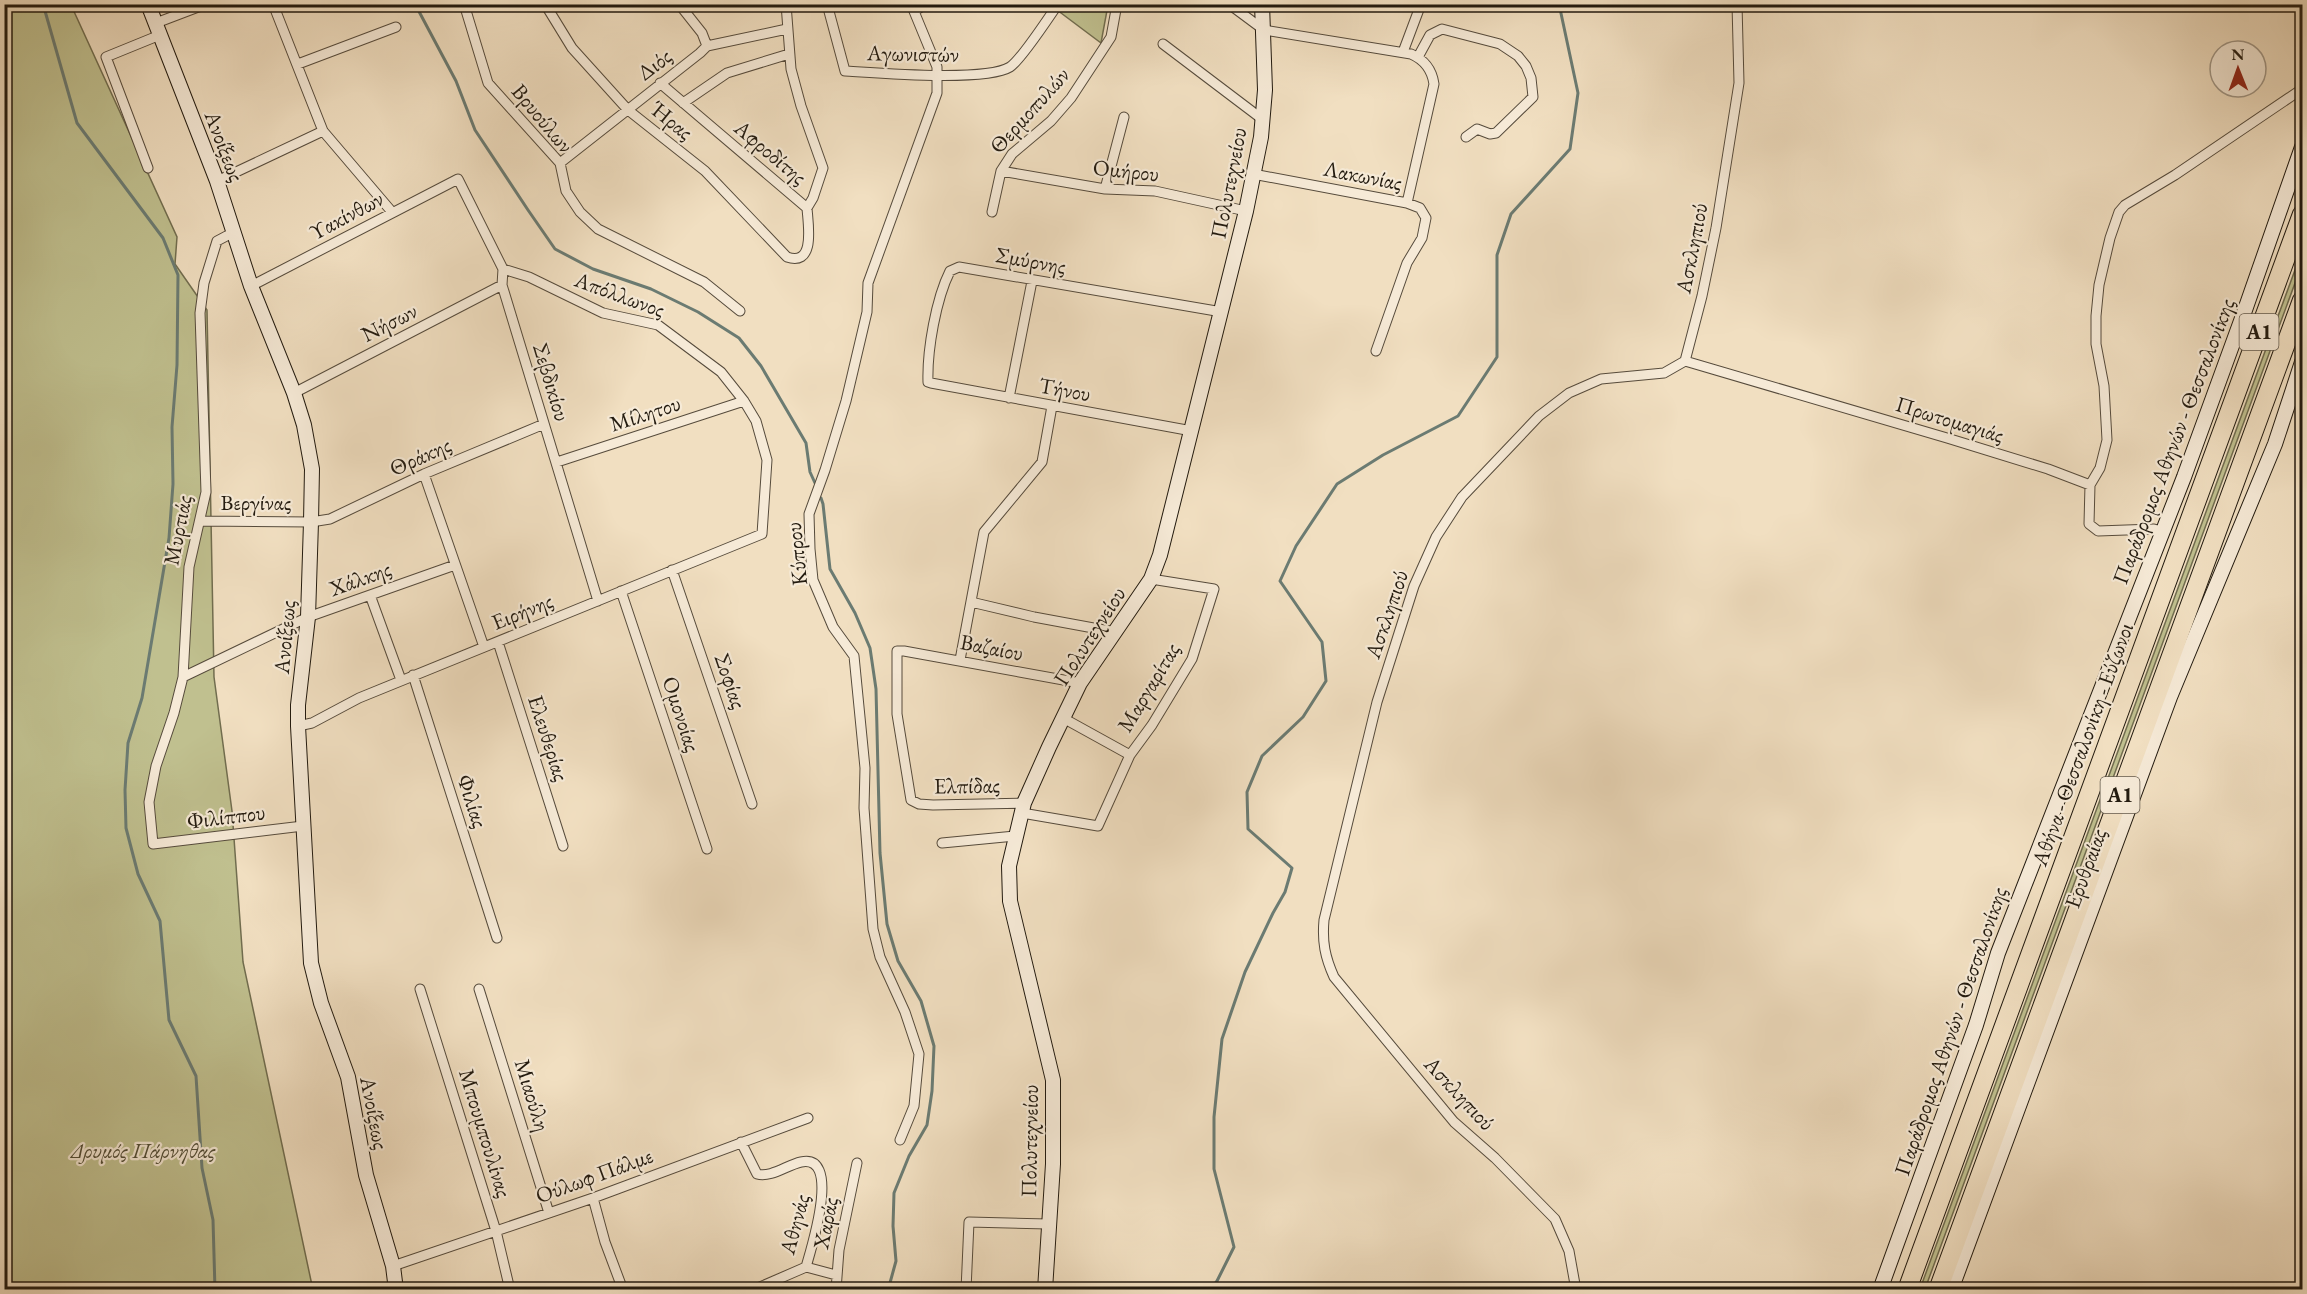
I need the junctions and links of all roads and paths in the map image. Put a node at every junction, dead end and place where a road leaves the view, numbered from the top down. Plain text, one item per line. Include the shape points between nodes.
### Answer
1 (148, 4) edge
2 (206, 4) edge
3 (273, 4) edge
4 (464, 4) edge
5 (545, 4) edge
6 (679, 4) edge
7 (786, 4) edge
8 (827, 4) edge
9 (925, 4) edge
10 (1058, 4) edge
11 (1116, 4) edge
12 (1229, 4) edge
13 (1262, 4) edge
14 (1421, 4) edge
15 (1737, 4) edge
16 (913, 8) edge
17 (396, 27) dead end
18 (158, 29) junction
19 (787, 29) junction
20 (1264, 30) junction
21 (1163, 44) dead end
22 (707, 46) junction
23 (1403, 52) junction
24 (789, 54) junction
25 (1418, 57) junction
26 (298, 64) junction
27 (938, 75) junction
28 (660, 83) junction
29 (2302, 89) edge
30 (683, 103) junction
31 (628, 110) junction
32 (1124, 117) dead end
33 (1262, 119) junction
34 (323, 131) junction
35 (1466, 137) dead end
36 (2302, 147) edge
37 (560, 163) junction
38 (148, 168) dead end
39 (1002, 171) junction
40 (1253, 174) junction
41 (217, 181) junction
42 (1105, 189) junction
43 (1407, 203) junction
44 (807, 208) junction
45 (1246, 211) junction
46 (392, 212) junction
47 (992, 212) dead end
48 (2302, 214) edge
49 (234, 232) junction
50 (787, 257) joint
51 (503, 269) junction
52 (1032, 281) junction
53 (502, 285) junction
54 (251, 286) junction
55 (2302, 300) edge
56 (740, 311) dead end
57 (1222, 312) junction
58 (1376, 351) dead end
59 (1685, 361) junction
60 (2302, 362) edge
61 (931, 383) joint
62 (294, 393) junction
63 (1009, 398) junction
64 (744, 401) junction
65 (1052, 406) junction
66 (544, 424) junction
67 (1192, 431) junction
68 (557, 462) junction
69 (424, 474) junction
70 (2090, 485) junction
71 (200, 521) junction
72 (311, 522) junction
73 (2162, 531) junction
74 (762, 534) joint
75 (455, 565) junction
76 (672, 570) junction
77 (1151, 579) junction
78 (621, 591) junction
79 (370, 595) junction
80 (598, 601) junction
81 (970, 602) junction
82 (308, 617) junction
83 (1115, 632) junction
84 (498, 642) junction
85 (484, 647) junction
86 (960, 660) junction
87 (413, 675) junction
88 (183, 677) junction
89 (401, 680) junction
90 (1080, 683) junction
91 (1063, 718) junction
92 (298, 726) junction
93 (1130, 755) junction
94 (911, 800) joint
95 (752, 804) dead end
96 (1023, 808) junction
97 (303, 826) junction
98 (1098, 826) joint
99 (1016, 836) junction
100 (942, 843) dead end
101 (153, 844) joint
102 (563, 846) dead end
103 (706, 849) dead end
104 (496, 938) dead end
105 (420, 989) dead end
106 (479, 989) dead end
107 (808, 1118) dead end
108 (900, 1140) dead end
109 (741, 1142) junction
110 (857, 1164) dead end
111 (592, 1198) junction
112 (549, 1213) junction
113 (1048, 1224) junction
114 (496, 1231) junction
115 (393, 1266) junction
116 (806, 1267) junction
117 (836, 1275) junction
118 (396, 1290) edge
119 (510, 1290) edge
120 (623, 1290) edge
121 (753, 1290) edge
122 (836, 1290) edge
123 (966, 1290) edge
124 (1045, 1290) edge
125 (1576, 1290) edge
126 (1880, 1290) edge
127 (1907, 1290) edge
128 (1938, 1290) edge
129 (1951, 1290) edge

1 - 18 street, Ανοίξεως
2 - 18 street
3 - 26 street
4 - 37 street, Βρυούλων via 488,83
5 - 31 street, Ήρας via 572,48
6 - 22 street via 702,33
7 - 19 street
8 - 27 street, Αγωνιστών via 845,71
9 - 16 street
10 - 27 street, Αγωνιστών via 1013,65 1000,72
11 - 39 street, Θερμοπυλών via 1111,37 1071,98 1012,154
12 - 20 street
13 - 20 street, Πολυτεχνείου
14 - 23 street
15 - 59 street, Ασκληπιού via 1739,83 1716,228
16 - 27 street, Κύπρου
17 - 26 street
18 - 38 street via 106,57
18 - 41 street, Ανοίξεως
19 - 22 street, Διός
19 - 24 street
20 - 23 street
20 - 33 street, Πολυτεχνείου
21 - 33 street
22 - 28 street, Διός
23 - 25 street
24 - 30 street via 728,73
24 - 44 street via 801,106 823,168
25 - 35 street via 1430,35 1443,29 1500,44 1526,66 1533,85 1530,102 1496,133 1477,129
25 - 43 street via 1432,70 1434,84
26 - 34 street
27 - 108 street, Κύπρου via 937,93 868,283 867,312 858,354 809,514 813,580 833,627 854,656 865,768 873,929 880,957 919,1054 914,1106
28 - 30 street, Αφροδίτης
28 - 31 street, Διός
29 - 70 street via 2119,212 2099,285 2095,322 2107,440 2100,468
30 - 44 street, Αφροδίτης
31 - 37 street, Διός
31 - 50 street, Ήρας via 705,171
32 - 42 street
33 - 40 street, Πολυτεχνείου
34 - 41 street
34 - 46 street
36 - 73 street, Παράδρομος Αθηνών - Θεσσαλονίκης
37 - 56 street, Βρυούλων via 566,191 598,230 704,282
39 - 42 street, Ομήρου
39 - 47 street, Θερμοπυλών
40 - 43 street, Λακωνίας
40 - 45 street, Πολυτεχνείου
41 - 49 street, Ανοίξεως
42 - 45 street, Ομήρου via 1155,192
43 - 58 street, Λακωνίας via 1420,208 1426,218 1422,238 1407,263
44 - 50 street, Αφροδίτης via 806,252 795,258
45 - 57 street, Πολυτεχνείου
46 - 51 street, Υακίνθων via 458,179
46 - 54 street, Υακίνθων
48 - 127 highway, Αθήνα - Θεσσαλονίκη - Εύζωνοι / Α1
49 - 54 street, Ανοίξεως
49 - 71 street, Μυρτιάς via 217,241 204,283 200,313 206,492
51 - 53 street, Σεβδικίου
51 - 64 street, Απόλλωνος via 529,277 603,313 657,325 721,372
52 - 57 street, Σμύρνης
52 - 61 street, Σμύρνης via 959,267 950,271 935,315 928,370
52 - 63 street
53 - 62 street, Νήσων
53 - 66 street, Σεβδικίου
54 - 62 street, Ανοίξεως
55 - 128 highway, Α1
57 - 67 street, Πολυτεχνείου
59 - 70 street, Πρωτομαγιάς via 1947,438
59 - 125 street, Ασκληπιού via 1664,373 1601,379 1569,393 1539,416 1462,496 1436,537 1414,586 1377,702 1324,920 1322,941 1334,977 1454,1122 1496,1158 1555,1220 1569,1251
60 - 129 street, Ερυθραίας via 2275,444 2170,697
61 - 63 street, Τήνου
62 - 72 street, Ανοίξεως via 312,470
63 - 65 street, Τήνου
64 - 68 street, Μίλητου
64 - 74 street, Απόλλωνος via 756,421 767,460
65 - 67 street, Τήνου
65 - 81 street via 1042,462 984,532
66 - 68 street, Σεβδικίου
66 - 69 street, Θράκης
67 - 77 street, Πολυτεχνείου
68 - 80 street, Σεβδικίου
69 - 72 street, Θράκης via 330,519
69 - 75 street
70 - 73 street via 2089,524 2093,529
71 - 72 street, Βεργίνας
71 - 88 street, Μυρτιάς via 189,567
72 - 82 street, Ανοίξεως
73 - 126 street, Παράδρομος Αθηνών - Θεσσαλονίκης via 1998,952 1976,1025
74 - 76 street, Ειρήνης
75 - 79 street, Χάλκης
75 - 85 street
76 - 78 street, Ειρήνης
76 - 95 street, Σοφίας
77 - 83 street, Πολυτεχνείου
77 - 93 street, Μαργαρίτας via 1214,590 1192,659
78 - 80 street, Ειρήνης
78 - 103 street, Ομονοίας
79 - 82 street, Χάλκης
79 - 89 street
80 - 84 street, Ειρήνης
81 - 83 street
81 - 86 street
82 - 88 street, Χάλκης
82 - 92 street, Ανοίξεως
83 - 90 street, Πολυτεχνείου
84 - 85 street, Ειρήνης
84 - 102 street, Ελευθερίας
85 - 87 street, Ειρήνης
86 - 90 street, Βαζαίου
86 - 94 street, Βαζαίου via 897,651 897,714
87 - 89 street, Ειρήνης
87 - 104 street, Φιλίας
88 - 101 street, Μυρτιάς via 149,802
89 - 92 street, Ειρήνης
90 - 91 street, Πολυτεχνείου
91 - 93 street
91 - 96 street, Πολυτεχνείου
92 - 97 street, Ανοίξεως
93 - 98 street, Μαργαρίτας
94 - 96 street, Ελπίδας via 933,806
96 - 98 street, Ελπίδας
96 - 99 street, Πολυτεχνείου
97 - 101 street, Φιλίππου
97 - 115 street, Ανοίξεως via 311,963 348,1077 366,1175
99 - 100 street
99 - 113 street, Πολυτεχνείου via 1009,866 1010,901 1053,1080
105 - 114 street, Μπουμπουλίνας
106 - 112 street, Μιαούλη
107 - 109 street, Ούλωφ Πάλμε
109 - 111 street, Ούλωφ Πάλμε
109 - 116 street, Αθηνάς via 757,1174 767,1175 804,1161 819,1169 823,1191
110 - 117 street, Χαράς
111 - 112 street, Ούλωφ Πάλμε
111 - 120 street
112 - 114 street, Ούλωφ Πάλμε
113 - 123 street via 969,1222
113 - 124 street, Πολυτεχνείου
114 - 115 street, Ούλωφ Πάλμε
114 - 119 street, Μπουμπουλίνας
115 - 118 street, Ανοίξεως
116 - 117 street
116 - 121 street, Αθηνάς
117 - 122 street, Χαράς

